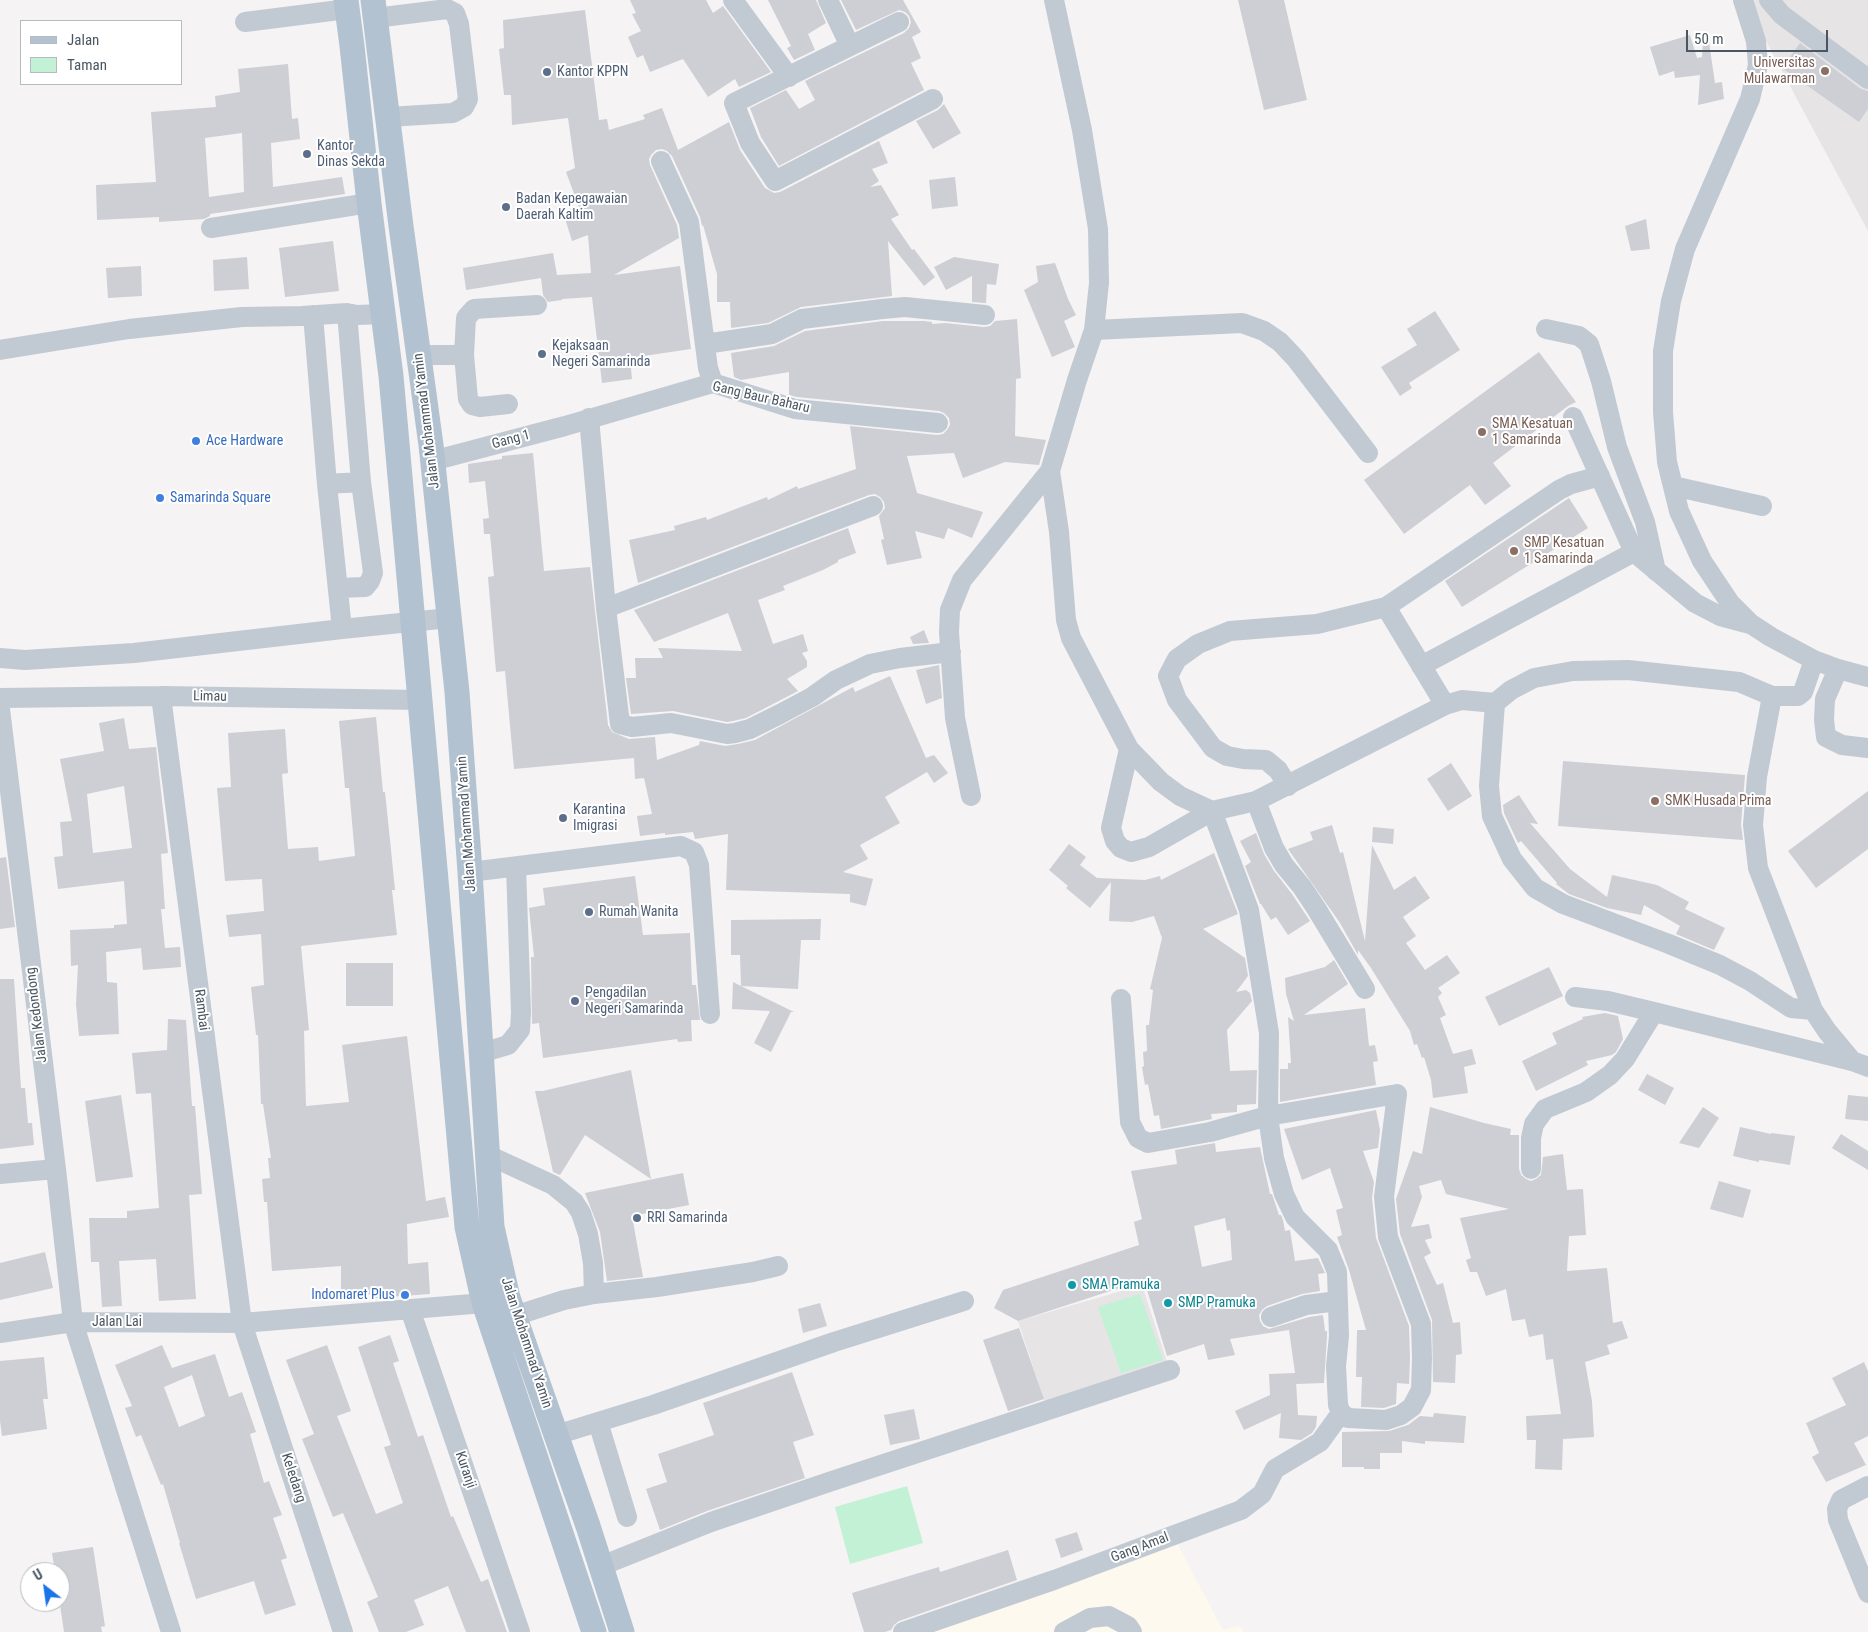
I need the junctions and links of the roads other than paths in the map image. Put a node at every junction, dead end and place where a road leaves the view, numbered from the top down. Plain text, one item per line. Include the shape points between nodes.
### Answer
1 (733, 0) edge
2 (828, 0) edge
3 (1054, 0) edge
4 (1743, 0) edge
5 (1769, 0) edge
6 (346, 4) edge
7 (374, 9) edge
8 (245, 22) dead end
9 (899, 22) dead end
10 (850, 46) junction
11 (789, 77) junction
12 (1868, 79) edge
13 (934, 99) dead end
14 (388, 117) junction
15 (661, 161) dead end
16 (369, 203) junction
17 (211, 228) dead end
18 (537, 305) dead end
19 (347, 312) junction
20 (383, 314) junction
21 (313, 315) junction
22 (985, 316) dead end
23 (1546, 329) dead end
24 (1094, 330) junction
25 (705, 344) junction
26 (0, 350) edge
27 (419, 355) junction
28 (464, 355) junction
29 (713, 383) junction
30 (508, 404) dead end
31 (1573, 417) dead end
32 (589, 418) junction
33 (938, 423) dead end
34 (1368, 453) dead end
35 (432, 461) junction
36 (1050, 472) junction
37 (1600, 476) junction
38 (360, 482) junction
39 (327, 484) junction
40 (1672, 486) junction
41 (873, 506) dead end
42 (1762, 506) dead end
43 (1634, 552) junction
44 (1656, 571) junction
45 (338, 588) junction
46 (1386, 607) junction
47 (606, 608) junction
48 (449, 618) junction
49 (413, 621) junction
50 (1751, 624) junction
51 (342, 629) junction
52 (951, 652) junction
53 (0, 658) edge
54 (1814, 660) junction
55 (1421, 666) junction
56 (1838, 669) junction
57 (1868, 677) edge
58 (161, 696) junction
59 (1772, 696) junction
60 (0, 698) edge
61 (420, 700) junction
62 (1494, 703) junction
63 (1444, 705) junction
64 (0, 709) edge
65 (1129, 748) junction
66 (1868, 748) edge
67 (1288, 786) junction
68 (971, 796) dead end
69 (1256, 801) junction
70 (1212, 811) junction
71 (516, 867) junction
72 (470, 872) junction
73 (1365, 989) dead end
74 (1575, 997) dead end
75 (1121, 999) dead end
76 (1813, 1010) junction
77 (1654, 1012) junction
78 (710, 1014) dead end
79 (481, 1053) junction
80 (1860, 1064) edge
81 (1268, 1116) junction
82 (488, 1155) junction
83 (56, 1169) junction
84 (1532, 1169) dead end
85 (0, 1174) edge
86 (778, 1266) dead end
87 (594, 1294) junction
88 (1338, 1300) junction
89 (964, 1301) dead end
90 (502, 1305) junction
91 (410, 1309) junction
92 (1272, 1317) dead end
93 (73, 1322) junction
94 (242, 1323) junction
95 (0, 1333) edge
96 (1170, 1370) dead end
97 (1341, 1413) junction
98 (598, 1422) junction
99 (556, 1435) junction
100 (1868, 1486) edge
101 (627, 1517) dead end
102 (601, 1566) junction
103 (1868, 1593) edge
104 (171, 1632) edge
105 (343, 1632) edge
106 (520, 1632) edge
107 (594, 1632) edge
108 (622, 1632) edge
109 (903, 1632) edge
110 (1064, 1632) edge
111 (1132, 1632) edge

1 - 11 street
2 - 10 street
3 - 24 street via 1082,130 1098,229 1100,283
4 - 40 street via 1756,41 1758,65 1750,99 1685,249 1664,343 1663,412
5 - 12 street via 1782,15
6 - 8 street
6 - 16 main road, Jalan Mohammad Yamin
7 - 14 main road, Jalan Mohammad Yamin
7 - 14 street via 447,9 455,13 460,24 468,100 464,107 453,112
9 - 10 street
10 - 11 street
11 - 13 street via 734,103 750,143 775,181
14 - 27 main road, Jalan Mohammad Yamin
15 - 25 street via 689,222
16 - 17 street
16 - 20 main road, Jalan Mohammad Yamin
18 - 28 street via 474,309 466,318
19 - 20 street
19 - 21 street
19 - 38 street
20 - 49 main road, Jalan Mohammad Yamin
21 - 26 street via 129,328
21 - 39 street
22 - 25 street via 905,307 882,309 802,319 772,334
23 - 44 street via 1579,336 1589,344 1617,447 1645,522
24 - 34 street via 1242,323 1264,330 1296,359
24 - 36 street
25 - 29 street
27 - 28 street
27 - 35 main road, Jalan Mohammad Yamin
28 - 30 street via 468,399 472,405
29 - 32 street, Gang Baur Baharu
29 - 33 street, Gang Baur Baharu via 794,409
31 - 37 street
32 - 35 street, Gang 1
32 - 47 street
35 - 48 main road, Jalan Mohammad Yamin
36 - 52 street via 962,580 950,610
36 - 65 street via 1068,629
37 - 43 street
37 - 46 street via 1560,490
38 - 39 street
38 - 45 street via 373,573 366,587
39 - 45 street
40 - 42 street
40 - 50 street via 1679,511 1702,561 1730,603
41 - 47 street
43 - 44 street
43 - 55 street
44 - 50 street via 1695,604 1720,616
45 - 51 street
46 - 55 street
46 - 67 street via 1317,624 1230,631 1198,644 1177,659 1168,676 1177,700 1212,748 1228,756 1266,760 1278,770
47 - 52 street via 620,724 632,727 671,723 735,734 780,714 836,680 870,664
48 - 49 street
48 - 72 main road, Jalan Mohammad Yamin
49 - 51 street
49 - 61 main road, Jalan Mohammad Yamin
50 - 54 street
51 - 53 street via 134,653 25,660
52 - 68 street via 955,718
54 - 56 street
54 - 59 street via 1803,692 1798,696
55 - 63 street
56 - 57 street
56 - 66 street via 1825,699 1826,737 1842,745
58 - 60 street, Limau
58 - 61 street, Limau
58 - 94 street, Rambai
59 - 62 street via 1732,681 1628,670 1572,671 1534,678 1510,690
59 - 76 street via 1757,778 1753,826 1758,868
61 - 90 main road, Jalan Mohammad Yamin via 467,1227
62 - 63 street via 1462,700
62 - 76 street via 1488,786 1492,816 1512,859 1535,888 1563,904 1720,965 1791,1008
63 - 67 street
64 - 83 street, Jalan Kedondong
65 - 70 street via 1161,782 1180,796
65 - 70 street via 1111,828 1121,848 1131,852 1149,847
67 - 69 street
69 - 70 street
69 - 73 street via 1284,866 1316,908
70 - 81 street via 1249,910 1268,1033
71 - 72 street
71 - 78 street via 681,846 694,852 699,865
71 - 79 street via 520,1030 508,1045
72 - 79 main road, Jalan Mohammad Yamin
74 - 77 street
75 - 81 street via 1130,1122 1138,1138 1148,1143 1210,1132
76 - 80 street via 1826,1031
77 - 80 street
77 - 84 street via 1625,1059 1610,1075 1586,1092 1545,1109 1534,1124
79 - 82 main road, Jalan Mohammad Yamin
81 - 88 street via 1274,1158 1284,1194 1295,1217 1328,1250 1337,1272
81 - 97 street via 1398,1094 1384,1197 1388,1237 1421,1324 1421,1390 1412,1406 1401,1415 1386,1420 1348,1418
82 - 87 street via 553,1185 574,1202 588,1234
82 - 90 main road, Jalan Mohammad Yamin via 492,1227
83 - 85 street
83 - 93 street, Jalan Kedondong
86 - 87 street, Jalan Lai via 657,1287
87 - 90 street, Jalan Lai
88 - 92 street via 1306,1305
88 - 97 street via 1336,1366
89 - 98 street
90 - 91 street, Jalan Lai
90 - 99 main road, Jalan Mohammad Yamin
90 - 107 main road, Jalan Mohammad Yamin
91 - 94 street, Jalan Lai
91 - 106 street, Kuranji
93 - 94 street, Jalan Lai
93 - 95 street
93 - 104 street, Jalan Lai
94 - 105 street, Keledang
96 - 102 street via 711,1522
97 - 109 street, Gang Amal via 1320,1442 1275,1469 1262,1494 1241,1510
98 - 99 street
98 - 101 street
99 - 102 main road, Jalan Mohammad Yamin
100 - 103 street via 1841,1500 1837,1509 1838,1520
102 - 108 main road, Jalan Mohammad Yamin
110 - 111 street via 1090,1618 1109,1616 1128,1626

